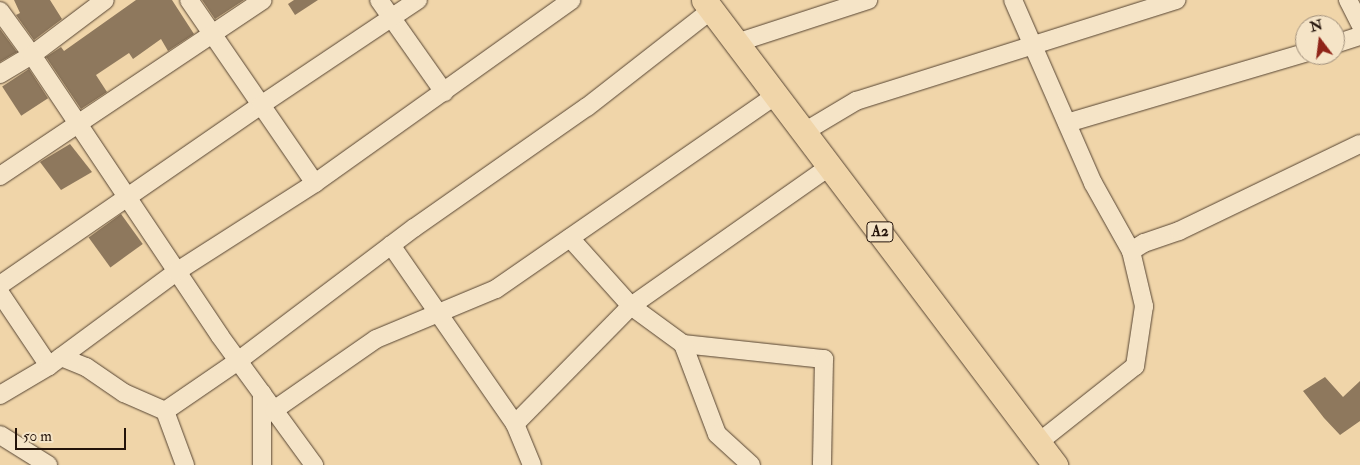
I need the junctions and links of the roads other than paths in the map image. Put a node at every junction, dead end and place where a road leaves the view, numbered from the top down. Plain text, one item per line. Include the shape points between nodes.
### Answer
1 (105, 0) edge
2 (189, 0) edge
3 (264, 0) edge
4 (379, 0) edge
5 (418, 0) edge
6 (572, 0) edge
7 (868, 0) edge
8 (1013, 0) edge
9 (1176, 0) edge
10 (1348, 0) edge
11 (708, 5) edge
12 (0, 11) edge
13 (391, 19) junction
14 (1360, 24) edge
15 (212, 34) junction
16 (1360, 36) edge
17 (1345, 41) edge
18 (736, 43) junction
19 (1032, 44) junction
20 (32, 55) junction
21 (1295, 56) edge
22 (0, 74) edge
23 (444, 92) junction
24 (776, 95) junction
25 (261, 105) junction
26 (1067, 123) junction
27 (77, 124) junction
28 (804, 132) junction
29 (1360, 144) edge
30 (830, 166) junction
31 (0, 176) edge
32 (314, 183) junction
33 (126, 197) junction
34 (570, 238) junction
35 (391, 245) junction
36 (1131, 251) junction
37 (176, 272) junction
38 (0, 285) edge
39 (0, 293) edge
40 (631, 306) junction
41 (439, 313) junction
42 (682, 344) junction
43 (238, 361) junction
44 (55, 362) junction
45 (262, 393) junction
46 (0, 396) edge
47 (274, 410) junction
48 (165, 411) junction
49 (515, 424) junction
50 (0, 435) edge
51 (1038, 443) junction
52 (48, 465) edge
53 (185, 465) edge
54 (262, 465) edge
55 (314, 465) edge
56 (532, 465) edge
57 (751, 465) edge
58 (822, 465) edge
59 (1055, 465) edge

1 - 20 street
2 - 15 street
3 - 15 street
4 - 13 street
5 - 13 street
6 - 23 street
7 - 18 street
8 - 19 street
9 - 19 street
10 - 14 street
11 - 18 highway, A2
11 - 35 street via 587,107
12 - 20 street
13 - 23 street
13 - 25 street
15 - 25 street
15 - 27 street
16 - 17 street
18 - 24 highway, A2
19 - 26 street
19 - 28 street via 856,101
20 - 22 street
20 - 27 street
21 - 26 street
23 - 32 street
24 - 28 highway, A2
24 - 34 street
25 - 32 street
25 - 33 street
26 - 36 street via 1093,183
27 - 31 street
27 - 33 street
28 - 30 highway, A2
29 - 36 street
30 - 40 street
30 - 51 highway, A2
32 - 37 street
33 - 37 street
33 - 38 street
34 - 40 street
34 - 41 street via 496,289
35 - 41 street
35 - 43 street
36 - 51 street via 1144,306 1135,366
37 - 43 street
37 - 44 street
39 - 44 street
40 - 42 street
40 - 49 street
41 - 47 street via 376,339
41 - 49 street
42 - 57 street via 717,434
42 - 58 street via 824,358
43 - 45 street
43 - 48 street
44 - 46 street
44 - 48 street via 86,367 124,393
45 - 47 street
45 - 54 street
47 - 55 street
48 - 53 street
49 - 56 street
50 - 52 street
51 - 59 highway, A2

